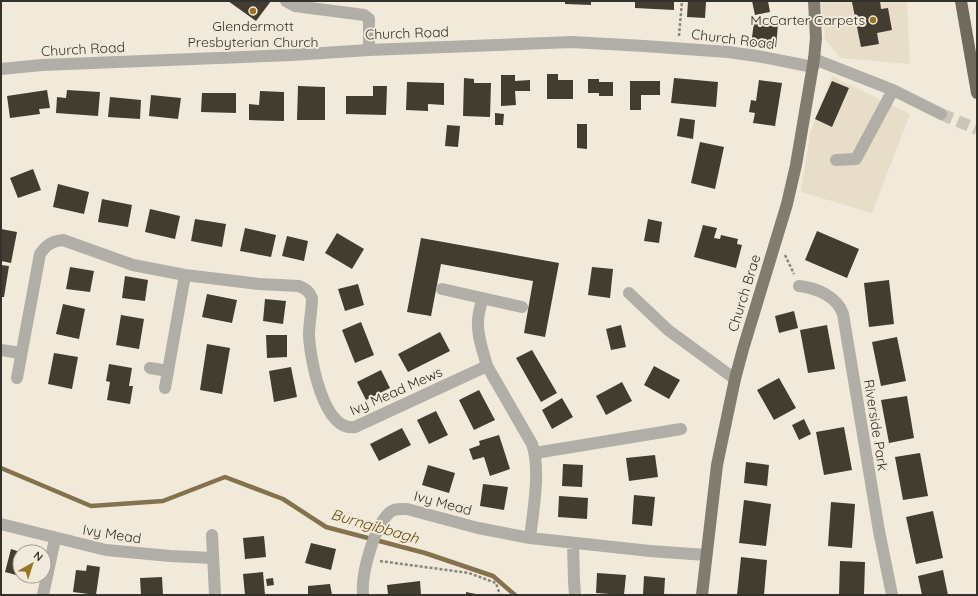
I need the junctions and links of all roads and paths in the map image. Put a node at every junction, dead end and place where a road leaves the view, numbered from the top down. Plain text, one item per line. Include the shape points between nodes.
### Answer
1 (286, 1) edge
2 (682, 1) edge
3 (814, 1) edge
4 (961, 1) edge
5 (678, 48) junction
6 (369, 50) junction
7 (814, 63) junction
8 (1, 69) edge
9 (893, 90) junction
10 (977, 93) edge
11 (941, 114) tunnel mouth
12 (836, 160) dead end
13 (777, 238) junction
14 (185, 275) junction
15 (799, 286) joint
16 (442, 289) dead end
17 (629, 293) dead end
18 (482, 299) junction
19 (522, 307) dead end
20 (1, 350) edge
21 (21, 353) junction
22 (487, 366) junction
23 (150, 368) dead end
24 (168, 370) junction
25 (17, 378) dead end
26 (735, 379) junction
27 (165, 388) dead end
28 (681, 429) dead end
29 (535, 453) junction
30 (1, 524) edge
31 (212, 535) dead end
32 (530, 538) junction
33 (55, 539) junction
34 (573, 543) junction
35 (706, 555) junction
36 (367, 557) junction
37 (213, 558) junction
38 (43, 595) edge
39 (215, 595) edge
40 (363, 595) edge
41 (500, 595) edge
42 (575, 595) edge
43 (702, 595) edge
44 (892, 595) edge

1 - 6 street via 295,6 364,15 369,19
2 - 5 path
3 - 7 main road, Church Brae
4 - 10 highway
5 - 6 street, Church Road via 572,42
5 - 7 street, Church Road
6 - 8 street, Church Road
7 - 9 street, Church Road
7 - 13 main road, Church Brae via 796,165
9 - 11 street, Church Road
9 - 12 street via 856,159
13 - 15 path
13 - 26 main road, Church Brae
14 - 21 street, Ivy Mead Mews via 132,265 63,240 49,243 40,254
14 - 22 street, Ivy Mead Mews via 299,286 310,292 312,303 309,333 311,358 317,382 326,404 336,419 350,428 356,428
14 - 24 street
15 - 44 street, Riverside Park via 813,288 837,302 843,314
16 - 18 street
17 - 26 street via 668,330
18 - 19 street
18 - 22 street via 478,330
20 - 21 street
21 - 25 street
22 - 29 street
23 - 24 street
24 - 27 street
26 - 35 main road, Church Brae via 717,465
28 - 29 street
29 - 32 street via 536,478
30 - 33 street, Ivy Mead
31 - 37 street
32 - 34 street, Ivy Mead
32 - 36 street, Ivy Mead via 397,508 380,527
33 - 37 street, Ivy Mead via 106,550
33 - 38 street
34 - 35 street, Ivy Mead
34 - 42 street
35 - 43 main road, Church Brae
36 - 40 street, Ivy Mead
36 - 41 path via 385,563 469,573 496,583
37 - 39 street

